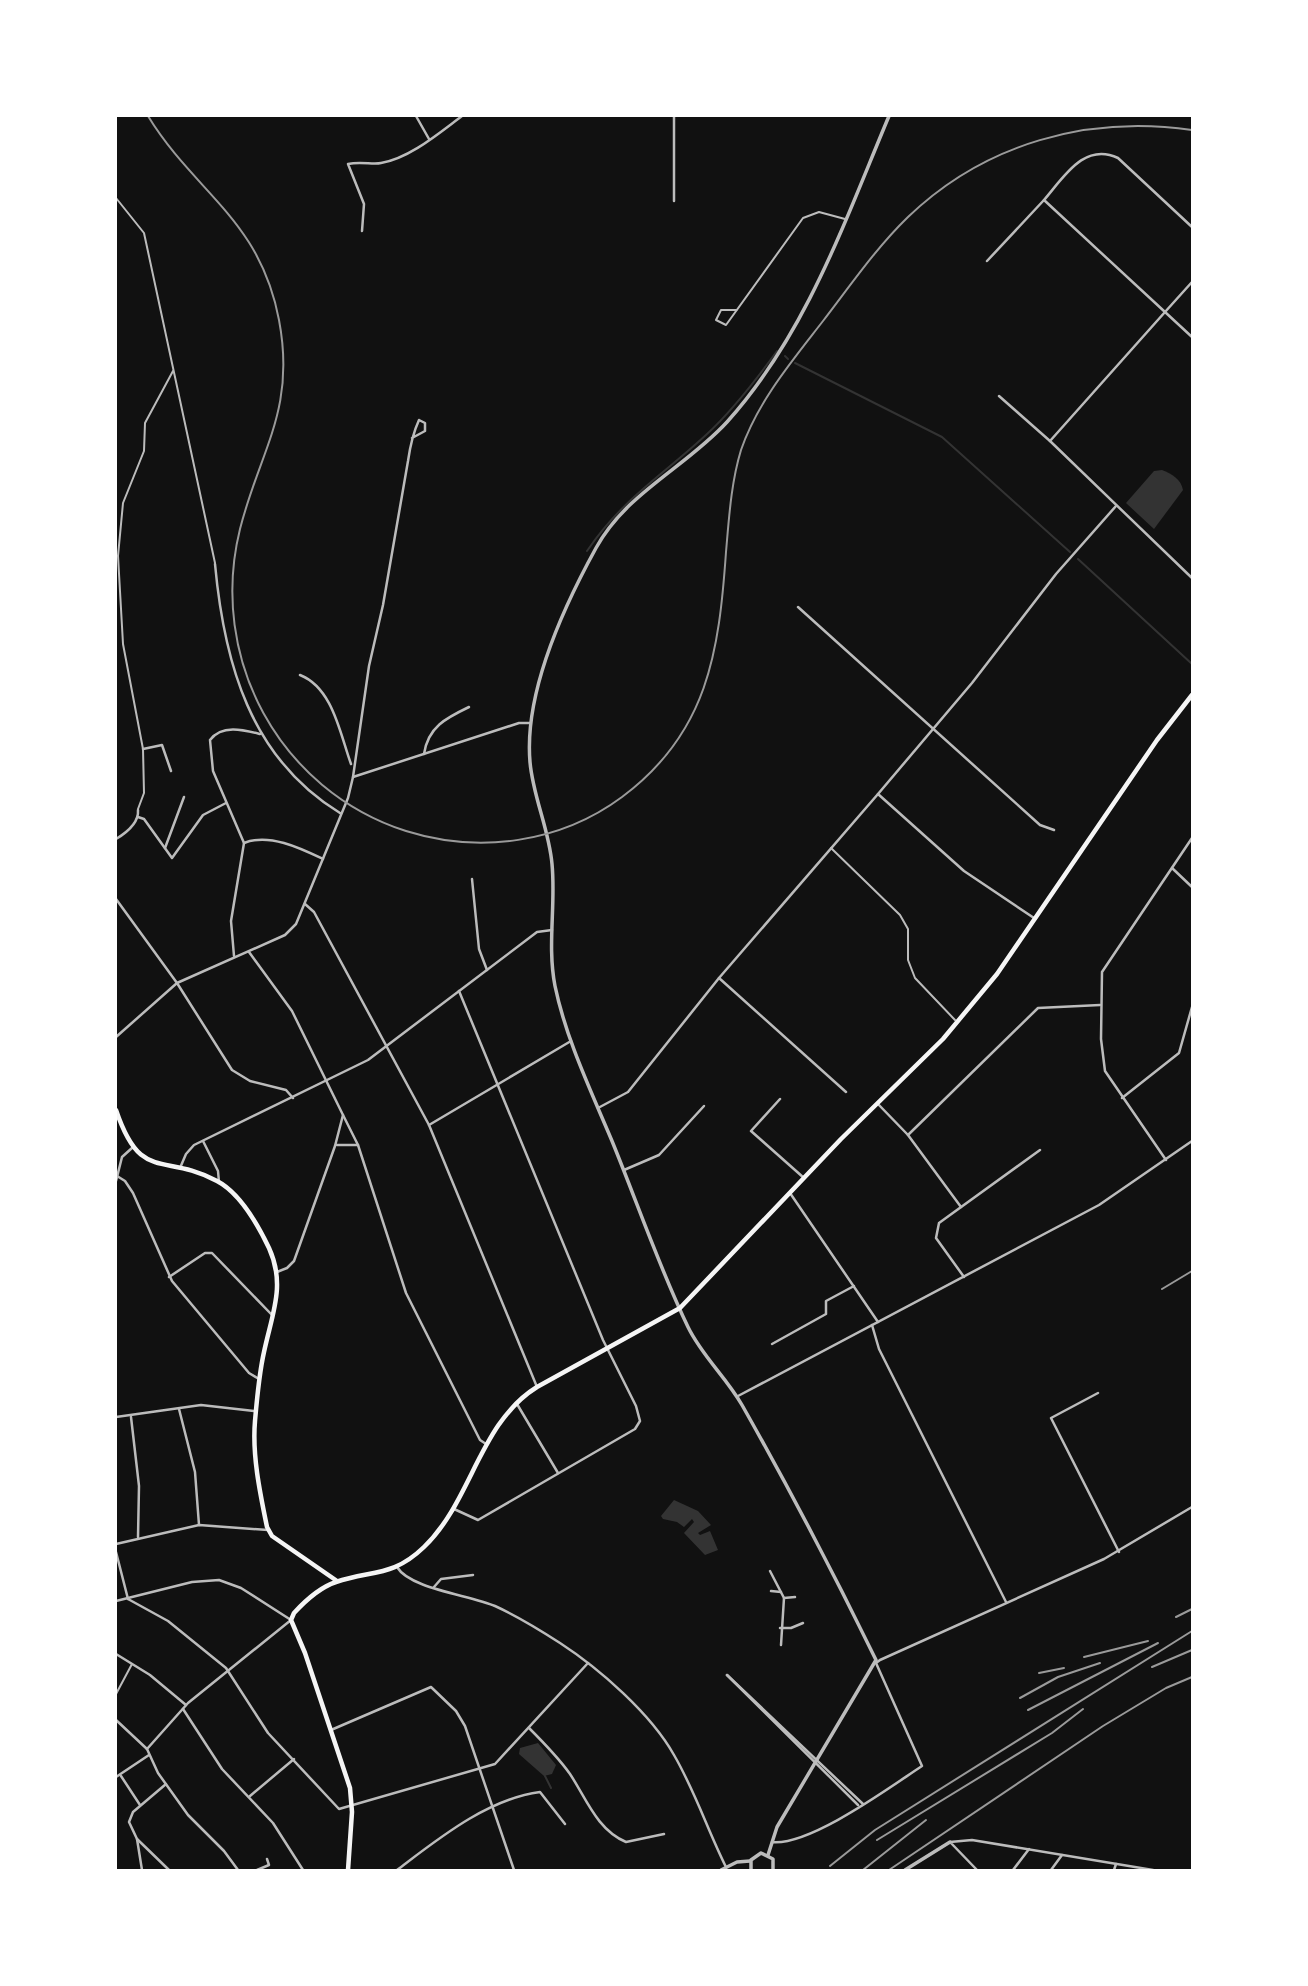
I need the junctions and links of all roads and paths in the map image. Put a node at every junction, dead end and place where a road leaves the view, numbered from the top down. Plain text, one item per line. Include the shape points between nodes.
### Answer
1 (416, 116) edge
2 (462, 116) edge
3 (674, 116) edge
4 (889, 116) edge
5 (429, 139) junction
6 (116, 198) edge
7 (1044, 200) junction
8 (674, 201) dead end
9 (846, 219) junction
10 (1192, 227) edge
11 (362, 231) dead end
12 (988, 261) dead end
13 (1192, 282) edge
14 (737, 310) junction
15 (1165, 312) junction
16 (1192, 337) edge
17 (173, 371) junction
18 (999, 396) dead end
19 (412, 438) junction
20 (1050, 441) junction
21 (1116, 506) junction
22 (215, 564) joint
23 (1192, 578) edge
24 (798, 607) dead end
25 (300, 675) dead end
26 (1191, 698) edge
27 (469, 707) dead end
28 (530, 723) junction
29 (933, 730) junction
30 (260, 734) junction
31 (143, 749) junction
32 (424, 754) junction
33 (353, 767) junction
34 (171, 771) dead end
35 (353, 777) junction
36 (878, 794) junction
37 (184, 797) dead end
38 (226, 803) junction
39 (138, 810) joint
40 (340, 813) junction
41 (138, 817) junction
42 (1054, 830) dead end
43 (1192, 838) edge
44 (116, 839) edge
45 (244, 843) junction
46 (164, 848) junction
47 (831, 848) junction
48 (323, 859) junction
49 (1172, 868) junction
50 (472, 879) dead end
51 (1192, 887) edge
52 (116, 899) edge
53 (305, 904) junction
54 (1034, 918) junction
55 (552, 930) junction
56 (249, 951) junction
57 (234, 956) junction
58 (487, 970) junction
59 (719, 978) junction
60 (177, 984) junction
61 (459, 991) junction
62 (1100, 1004) junction
63 (1192, 1007) edge
64 (958, 1023) junction
65 (116, 1037) edge
66 (572, 1041) junction
67 (386, 1046) junction
68 (328, 1082) junction
69 (498, 1083) junction
70 (846, 1092) dead end
71 (293, 1098) junction
72 (1122, 1098) junction
73 (780, 1099) dead end
74 (878, 1104) junction
75 (704, 1106) dead end
76 (598, 1108) junction
77 (116, 1110) edge
78 (343, 1115) junction
79 (429, 1125) junction
80 (908, 1135) junction
81 (203, 1141) junction
82 (1192, 1141) edge
83 (358, 1145) junction
84 (335, 1146) junction
85 (132, 1148) junction
86 (1040, 1150) dead end
87 (116, 1157) edge
88 (121, 1159) junction
89 (1166, 1160) junction
90 (180, 1169) junction
91 (624, 1170) junction
92 (804, 1178) junction
93 (116, 1179) edge
94 (219, 1182) junction
95 (790, 1193) junction
96 (961, 1207) junction
97 (277, 1272) junction
98 (169, 1277) junction
99 (964, 1277) junction
100 (854, 1286) junction
101 (680, 1308) junction
102 (274, 1316) junction
103 (878, 1322) junction
104 (872, 1325) junction
105 (772, 1344) dead end
106 (607, 1349) junction
107 (260, 1379) junction
108 (537, 1387) junction
109 (1098, 1393) dead end
110 (737, 1396) junction
111 (516, 1403) junction
112 (179, 1409) junction
113 (256, 1411) junction
114 (116, 1417) edge
115 (131, 1417) junction
116 (488, 1445) junction
117 (558, 1473) junction
118 (1192, 1507) edge
119 (454, 1509) junction
120 (199, 1525) junction
121 (268, 1530) junction
122 (138, 1537) junction
123 (116, 1544) edge
124 (116, 1552) edge
125 (1119, 1552) junction
126 (397, 1567) junction
127 (770, 1571) dead end
128 (473, 1575) dead end
129 (337, 1581) junction
130 (434, 1587) junction
131 (771, 1591) dead end
132 (780, 1592) junction
133 (795, 1597) dead end
134 (783, 1598) junction
135 (128, 1599) junction
136 (116, 1601) edge
137 (1007, 1603) junction
138 (291, 1620) junction
139 (803, 1623) dead end
140 (780, 1628) junction
141 (781, 1645) dead end
142 (116, 1654) edge
143 (133, 1663) junction
144 (876, 1663) junction
145 (588, 1664) junction
146 (228, 1671) junction
147 (116, 1694) edge
148 (186, 1705) junction
149 (183, 1709) junction
150 (116, 1720) edge
151 (529, 1728) junction
152 (331, 1730) junction
153 (146, 1749) junction
154 (149, 1755) junction
155 (294, 1759) junction
156 (816, 1760) junction
157 (480, 1768) junction
158 (121, 1776) junction
159 (116, 1777) edge
160 (166, 1784) junction
161 (250, 1796) junction
162 (863, 1804) junction
163 (140, 1805) junction
164 (352, 1806) junction
165 (493, 1807) junction
166 (859, 1807) junction
167 (565, 1824) dead end
168 (664, 1834) dead end
169 (137, 1839) junction
170 (772, 1842) junction
171 (950, 1842) junction
172 (1029, 1849) junction
173 (768, 1854) junction
174 (1062, 1855) junction
175 (267, 1859) dead end
176 (750, 1861) junction
177 (1116, 1864) junction
178 (726, 1867) junction
179 (142, 1871) edge
180 (169, 1871) edge
181 (238, 1871) edge
182 (257, 1871) edge
183 (303, 1871) edge
184 (348, 1871) edge
185 (397, 1871) edge
186 (514, 1871) edge
187 (721, 1871) edge
188 (751, 1871) edge
189 (773, 1871) edge
190 (905, 1871) edge
191 (977, 1871) edge
192 (1013, 1871) edge
193 (1051, 1871) edge
194 (1114, 1871) edge
195 (1153, 1871) edge

1 - 5 street
2 - 5 street
3 - 8 street
4 - 9 street
5 - 11 street via 379,164 368,160 348,164 364,204
6 - 17 lane via 144,233
7 - 10 street via 1083,158 1107,153
7 - 12 street
7 - 15 street
9 - 14 lane via 819,212 803,218
9 - 28 street via 798,325 758,385 695,452 617,517 598,544 553,643
13 - 15 street
14 - 14 lane via 726,325 716,320 721,310
15 - 16 street
15 - 20 street
17 - 22 lane
17 - 31 lane via 148,414 144,451 123,502 118,556 123,644
18 - 20 street
19 - 19 street via 419,421 425,423 425,431
19 - 33 street
20 - 21 street
21 - 23 street
21 - 29 street
22 - 30 street via 219,616 230,662
24 - 29 street
25 - 33 street via 324,694
26 - 54 main road
27 - 32 street via 431,731
28 - 32 street
28 - 55 street via 531,773 552,863
29 - 36 street
29 - 42 street via 1040,825
30 - 38 street via 237,729 210,740 214,771
30 - 40 street via 284,765
31 - 34 street via 162,745
31 - 39 lane via 144,793
32 - 35 street
33 - 35 street
35 - 40 street
36 - 47 street
36 - 54 street via 964,871
37 - 46 street
38 - 45 street
38 - 46 street via 203,815 172,858
39 - 41 street
40 - 48 street
41 - 44 street
41 - 46 street
43 - 49 street
45 - 48 street via 254,839 285,844
45 - 57 street via 231,921
47 - 59 street
47 - 64 lane via 900,915 908,929 908,960 915,978
48 - 53 street
49 - 51 street
49 - 62 street via 1110,957 1101,980
50 - 58 street via 478,949
52 - 60 street
53 - 56 street via 292,929
53 - 67 street via 314,912
54 - 64 main road
55 - 58 street via 537,932
55 - 66 street via 554,980
56 - 57 street
56 - 68 street via 292,1011
57 - 60 street
58 - 61 street
59 - 70 street
59 - 76 street via 624,1097
60 - 65 street
60 - 71 street via 232,1070 250,1081 286,1090
61 - 67 street
61 - 69 street
62 - 72 street via 1102,1060
62 - 80 street via 1038,1008
63 - 72 street via 1179,1053
64 - 74 main road
66 - 69 street
66 - 76 street
67 - 68 street
67 - 79 street
68 - 71 street
68 - 78 street
69 - 79 street
69 - 106 street
71 - 81 street
72 - 89 street
73 - 92 street via 751,1131
74 - 80 street
74 - 92 main road
75 - 91 street via 659,1155
76 - 91 street
77 - 85 main road
78 - 83 street
78 - 84 street
79 - 108 street
80 - 96 street
81 - 90 street via 188,1151
81 - 94 street
82 - 89 street
83 - 84 street
83 - 116 street via 406,1293 480,1440
84 - 97 street via 294,1261
85 - 88 street
85 - 90 main road via 148,1159
86 - 96 street
87 - 88 street
88 - 93 street
89 - 99 street via 1099,1205
90 - 94 main road
91 - 101 street
92 - 95 main road
93 - 98 street via 133,1192
94 - 97 main road via 253,1220
95 - 100 street
95 - 101 main road
96 - 99 street via 939,1223 936,1238
97 - 102 main road
98 - 102 street via 212,1253
98 - 107 street via 249,1373
99 - 103 street
100 - 103 street
100 - 105 street via 826,1301 826,1314
101 - 106 main road
101 - 110 street via 702,1351
102 - 107 main road
103 - 104 street
104 - 110 street
104 - 137 street via 879,1349
106 - 108 main road
106 - 117 street via 640,1421 635,1429
107 - 113 main road
108 - 111 main road
109 - 125 street via 1051,1418
110 - 144 street
111 - 116 main road
111 - 117 street
112 - 113 street via 209,1405
112 - 115 street
112 - 120 street via 195,1472
113 - 121 main road via 255,1452
114 - 115 street
115 - 122 street via 139,1486
116 - 119 main road
117 - 119 street via 478,1520
118 - 125 street
119 - 126 main road via 427,1544
120 - 121 street
120 - 122 street
121 - 129 main road
122 - 123 street
124 - 135 street
125 - 137 street
126 - 129 main road
126 - 130 street via 410,1579
127 - 132 street
128 - 130 street via 441,1579
129 - 138 main road via 301,1606
130 - 145 street via 494,1606
131 - 132 street
132 - 134 street
133 - 134 street
134 - 140 street
135 - 136 street
135 - 138 street via 192,1582 219,1580 241,1588
135 - 146 street via 168,1621
137 - 144 street
138 - 146 street
138 - 152 main road
139 - 140 street
140 - 141 street
142 - 143 street
143 - 147 lane
143 - 148 street
144 - 156 street
144 - 162 street via 922,1763
145 - 151 street
145 - 178 street via 661,1736 680,1765
146 - 148 street
146 - 155 street via 253,1713
148 - 149 street
149 - 153 street
149 - 161 street via 211,1755
150 - 153 street
151 - 157 street via 495,1764
151 - 168 street via 558,1759 595,1816 611,1832 626,1842
152 - 157 street via 429,1687 460,1716
152 - 164 main road
153 - 154 street
154 - 158 street
154 - 160 street
155 - 161 street
155 - 164 street via 339,1809
156 - 156 street via 727,1675
156 - 162 street
156 - 166 street
156 - 170 street
157 - 164 street
157 - 165 street
158 - 159 street
158 - 163 street
160 - 163 street
160 - 181 street
161 - 183 street via 287,1842
162 - 166 street
163 - 169 street via 129,1822
164 - 184 main road
165 - 167 street via 540,1792
165 - 185 street via 432,1843
165 - 186 street
166 - 170 street via 829,1825
169 - 179 street
169 - 180 street
170 - 173 street
171 - 172 street via 961,1838
171 - 190 street
171 - 191 street
172 - 174 street
172 - 192 street
173 - 176 street via 758,1854
173 - 189 street via 774,1861
174 - 177 street
174 - 193 street
175 - 182 street via 269,1865
176 - 178 street
176 - 188 street
177 - 194 street
177 - 195 street
178 - 187 street

